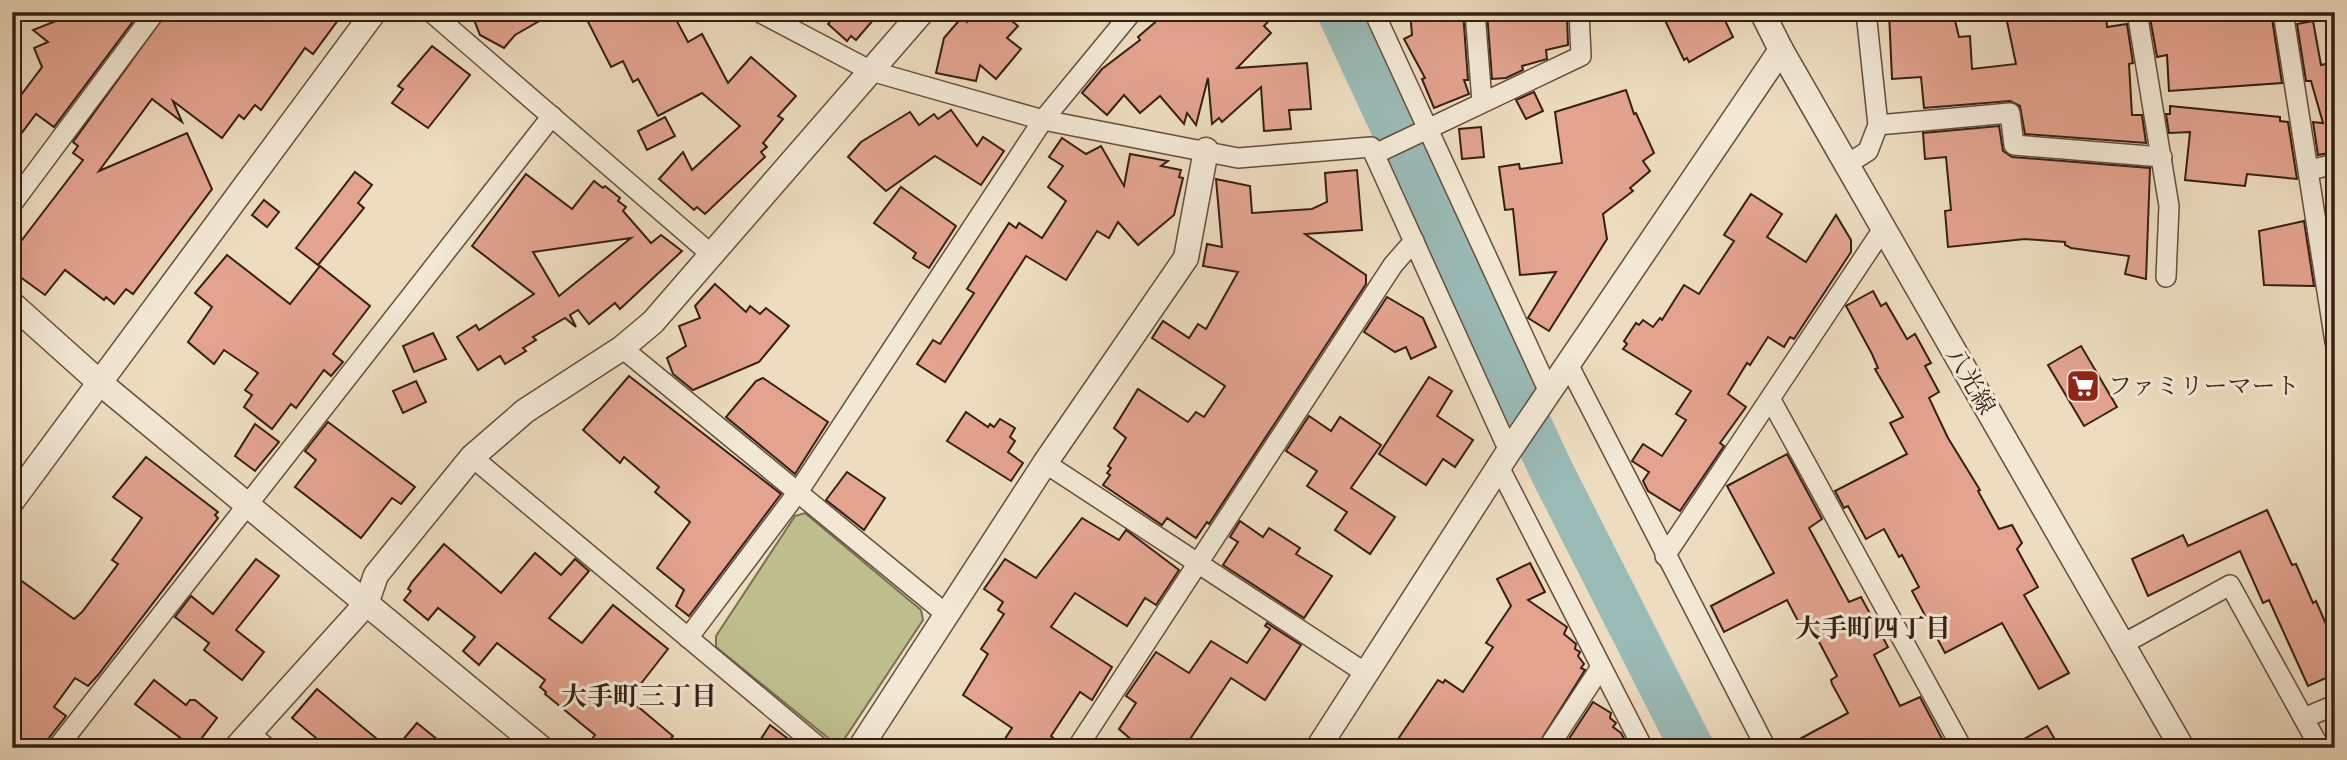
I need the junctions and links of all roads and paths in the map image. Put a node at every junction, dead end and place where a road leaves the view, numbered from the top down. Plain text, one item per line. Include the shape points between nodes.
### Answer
1 (155, 12) edge
2 (374, 12) edge
3 (431, 12) edge
4 (759, 12) edge
5 (922, 12) edge
6 (1132, 12) edge
7 (1374, 12) edge
8 (1475, 12) edge
9 (1579, 12) edge
10 (1762, 12) edge
11 (1866, 12) edge
12 (2137, 12) edge
13 (2283, 12) edge
14 (1780, 50) junction
15 (871, 71) junction
16 (1482, 102) junction
17 (552, 116) junction
18 (1043, 120) junction
19 (1878, 125) junction
20 (1422, 132) junction
21 (1206, 150) junction
22 (1380, 151) junction
23 (2162, 157) junction
24 (2335, 164) edge
25 (1846, 165) junction
26 (2310, 170) junction
27 (12, 204) edge
28 (1883, 229) junction
29 (1414, 241) junction
30 (712, 255) junction
31 (2166, 277) dead end
32 (12, 304) edge
33 (2335, 342) edge
34 (622, 348) junction
35 (1568, 365) junction
36 (99, 382) junction
37 (1549, 392) junction
38 (1771, 400) junction
39 (472, 457) junction
40 (1504, 459) junction
41 (1045, 463) junction
42 (798, 492) junction
43 (12, 501) edge
44 (248, 503) junction
45 (1665, 556) junction
46 (1198, 562) junction
47 (366, 604) junction
48 (946, 614) junction
49 (688, 638) junction
50 (2123, 645) junction
51 (1601, 667) junction
52 (1367, 674) junction
53 (2335, 705) edge
54 (2304, 718) junction
55 (251, 743) edge
56 (57, 748) edge
57 (541, 748) edge
58 (820, 748) edge
59 (860, 748) edge
60 (1077, 748) edge
61 (1318, 748) edge
62 (1548, 748) edge
63 (1643, 748) edge
64 (1766, 748) edge
65 (1962, 748) edge
66 (2182, 748) edge
67 (2320, 748) edge

1 - 27 street
2 - 36 street
3 - 17 street
4 - 15 street
5 - 15 street
6 - 18 street
7 - 20 street
8 - 16 street
9 - 16 street via 1581,56
10 - 14 street, 八光線
11 - 19 street
12 - 23 street
13 - 26 street
14 - 25 street, 八光線
14 - 35 street
15 - 18 street
15 - 30 street
16 - 20 street
17 - 30 street
17 - 44 street
18 - 21 street
18 - 42 street
19 - 23 street via 2010,113 2014,145
19 - 25 street via 1868,151
20 - 22 street
20 - 37 street
21 - 22 street via 1238,158 1371,147
21 - 41 street via 1186,258
22 - 29 street
23 - 31 street via 2169,206
24 - 26 street
25 - 28 street, 八光線
26 - 33 street
28 - 38 street
28 - 50 street, 八光線
29 - 40 street
29 - 46 street via 1393,265
30 - 34 street via 653,322
32 - 36 street
34 - 39 street via 525,411
34 - 42 street
35 - 37 street
35 - 45 street
36 - 43 street
36 - 44 street
37 - 40 street
38 - 45 street
38 - 65 street
39 - 47 street via 376,575
39 - 49 street
40 - 51 street
40 - 52 street
41 - 46 street
41 - 48 street
42 - 48 street
42 - 49 street
44 - 47 street
44 - 56 street
45 - 64 street
46 - 52 street
46 - 60 street
47 - 55 street
47 - 57 street
48 - 59 street
49 - 58 street
50 - 54 street via 2230,585
50 - 66 street, 八光線
51 - 62 street
51 - 63 street
52 - 61 street
53 - 54 street
54 - 67 street

